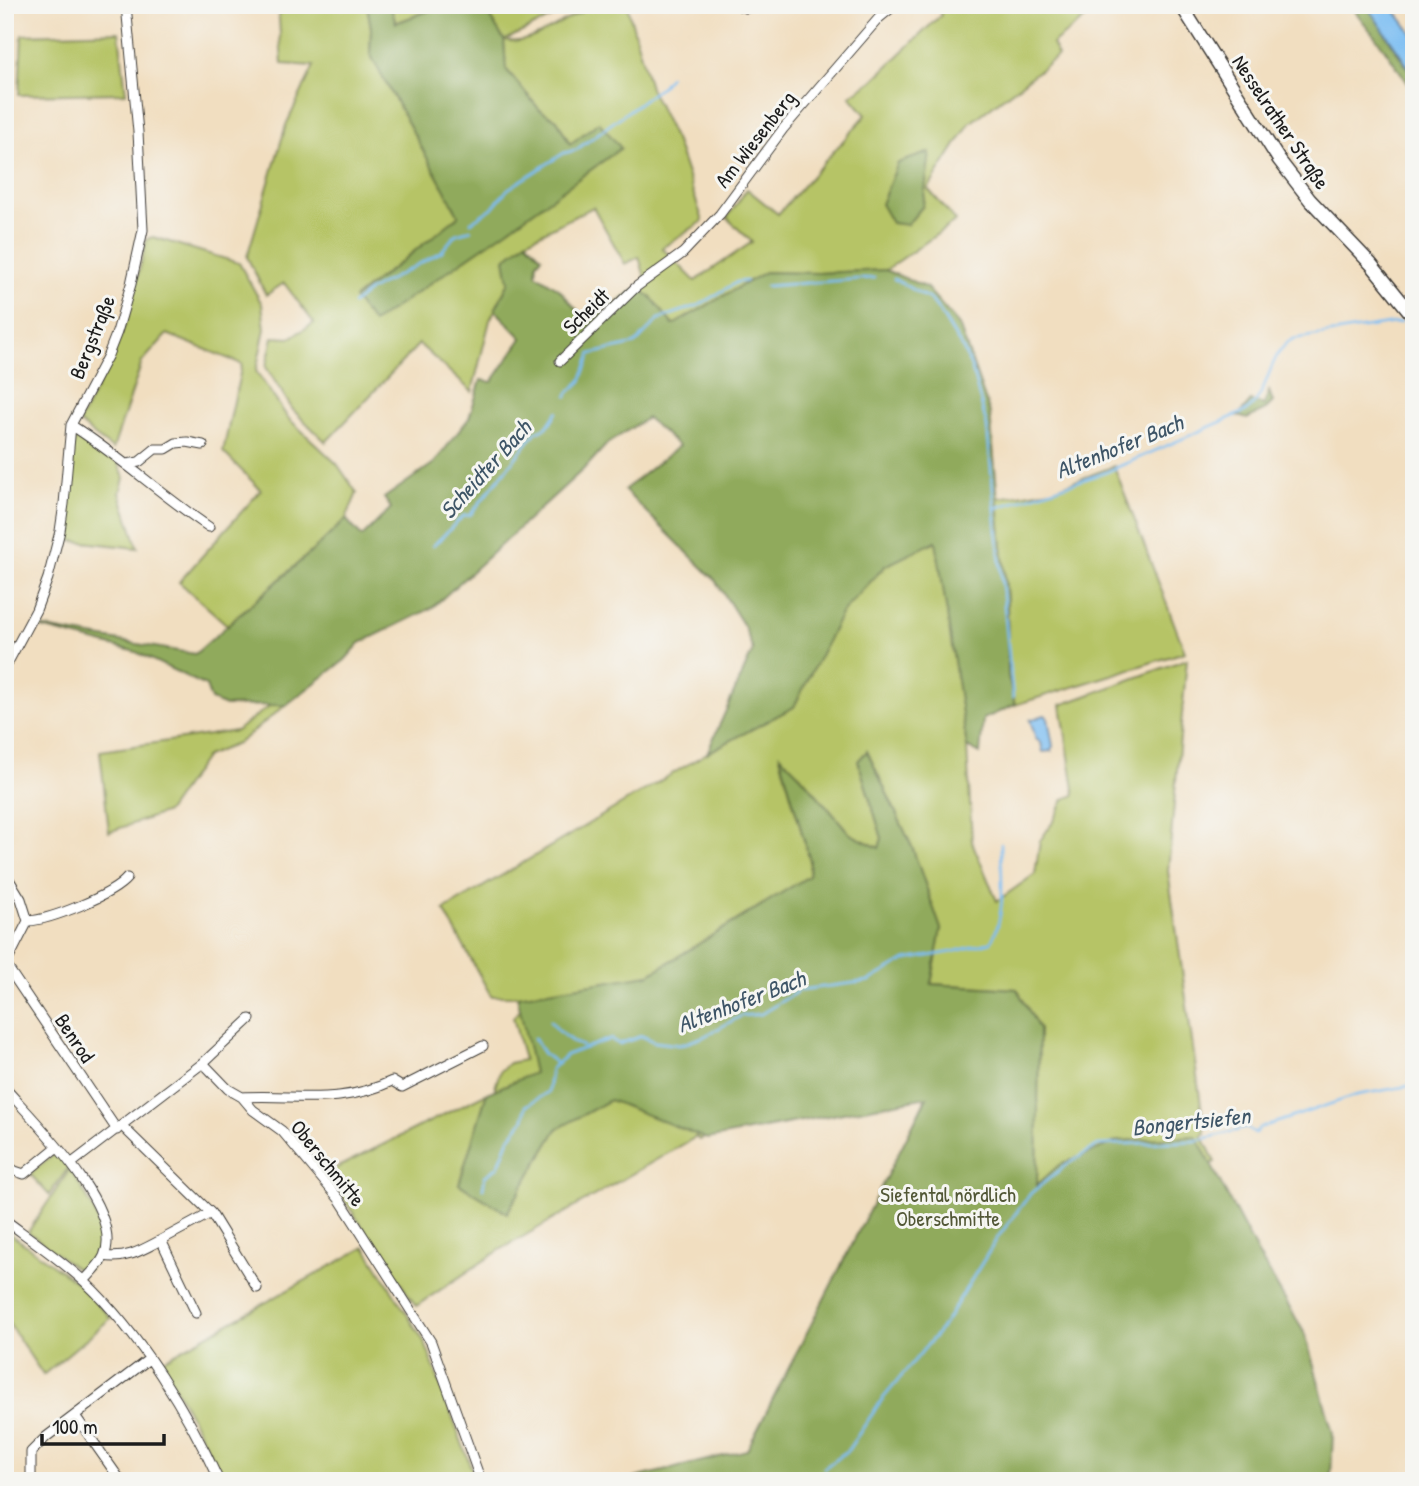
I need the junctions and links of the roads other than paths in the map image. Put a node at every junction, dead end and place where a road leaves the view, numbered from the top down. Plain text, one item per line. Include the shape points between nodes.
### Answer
1 (126, 5) edge
2 (737, 5) edge
3 (763, 5) edge
4 (895, 5) edge
5 (1181, 5) edge
6 (1410, 5) edge
7 (1414, 10) edge
8 (636, 288) joint
9 (1414, 317) edge
10 (560, 361) dead end
11 (71, 425) junction
12 (202, 445) dead end
13 (127, 464) junction
14 (209, 527) dead end
15 (5, 668) edge
16 (5, 873) edge
17 (127, 878) dead end
18 (28, 921) junction
19 (6, 966) edge
20 (250, 1019) dead end
21 (483, 1046) dead end
22 (203, 1063) junction
23 (5, 1088) edge
24 (242, 1097) junction
25 (119, 1128) junction
26 (57, 1147) junction
27 (72, 1163) junction
28 (5, 1164) edge
29 (211, 1213) junction
30 (5, 1220) edge
31 (161, 1240) junction
32 (104, 1256) junction
33 (84, 1281) junction
34 (257, 1288) dead end
35 (196, 1313) dead end
36 (149, 1359) junction
37 (76, 1417) junction
38 (31, 1481) edge
39 (121, 1481) edge
40 (219, 1481) edge
41 (481, 1481) edge

1 - 11 street, Bergstraße via 143,230 117,332
2 - 3 street
4 - 8 street, Am Wiesenberg via 783,129 719,214 683,253
5 - 9 main road, Nesselrather Straße via 1279,160
6 - 7 street
8 - 10 street, Scheidt
11 - 13 street
11 - 15 street, Bergstraße via 55,555 36,610
12 - 13 street via 176,443
13 - 14 street
16 - 18 street
17 - 18 street via 114,890 43,920
18 - 19 street
19 - 25 street, Benrod
20 - 22 street
21 - 24 street, Oberschmitte via 402,1087 392,1081 335,1098
22 - 24 street, Oberschmitte
22 - 25 street
23 - 26 street
24 - 41 street, Oberschmitte via 282,1131 340,1200 431,1342
25 - 27 street
25 - 29 street
26 - 27 street
26 - 28 street via 24,1174
27 - 32 street via 99,1206 107,1243
29 - 31 street
29 - 34 street
30 - 33 street
31 - 32 street via 135,1253
31 - 35 street
32 - 33 street
33 - 36 street
36 - 37 street
36 - 40 street
37 - 38 street via 31,1451
37 - 39 street

